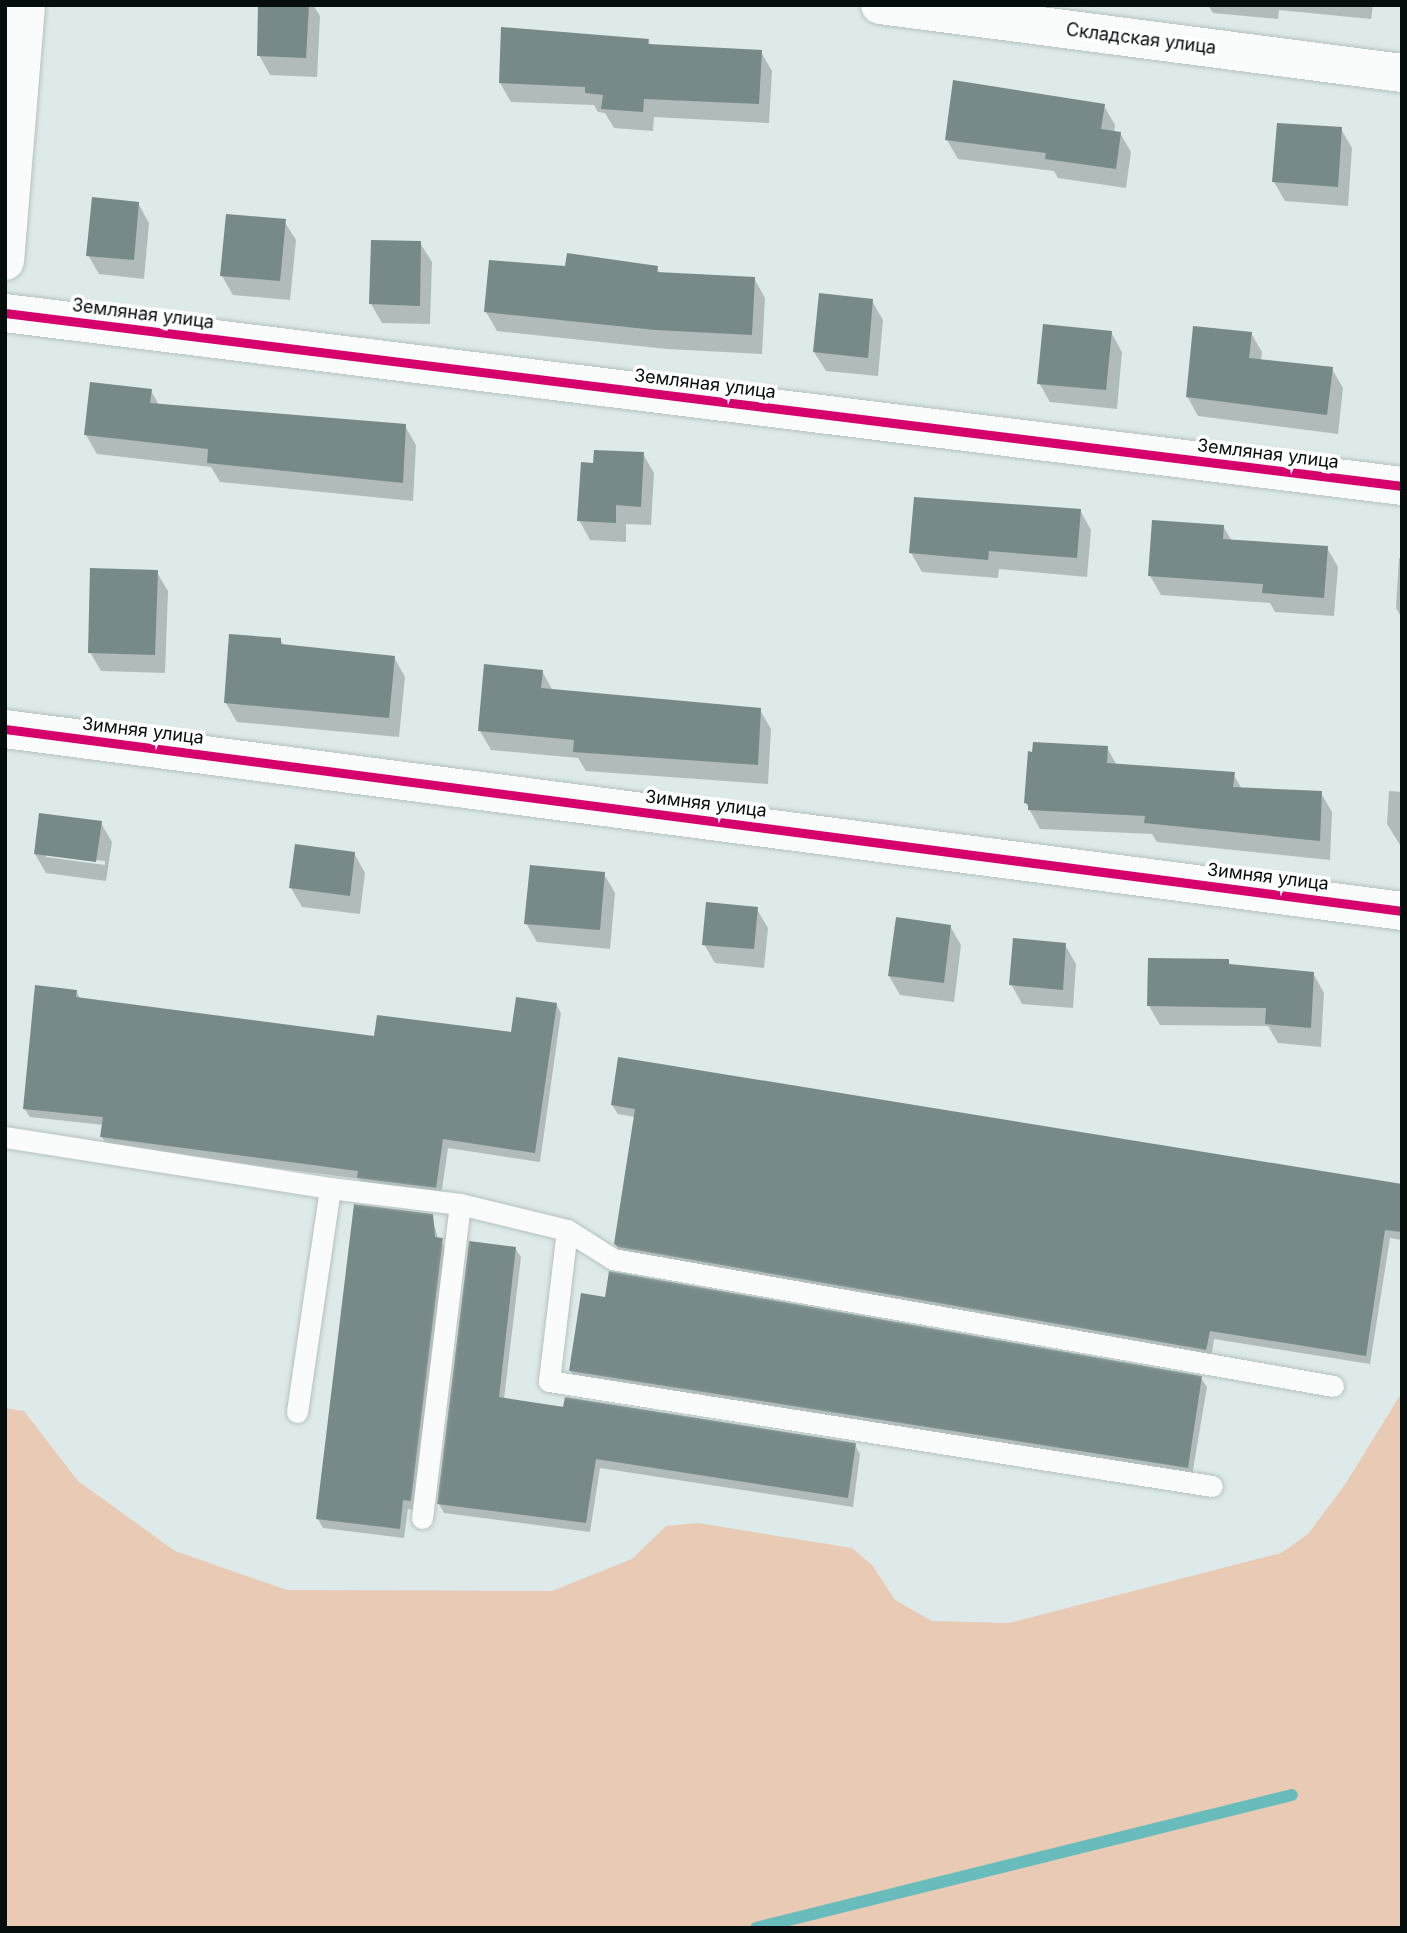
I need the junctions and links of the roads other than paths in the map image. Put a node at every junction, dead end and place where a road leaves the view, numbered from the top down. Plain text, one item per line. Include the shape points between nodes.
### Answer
1 (26, 5) edge
2 (880, 5) edge
3 (1402, 73) edge
4 (5, 261) edge
5 (5, 313) edge
6 (1402, 486) edge
7 (5, 729) edge
8 (1402, 911) edge
9 (5, 1137) edge
10 (330, 1188) junction
11 (460, 1203) junction
12 (567, 1230) junction
13 (1334, 1386) dead end
14 (297, 1412) dead end
15 (1212, 1486) dead end
16 (422, 1518) dead end

1 - 4 street
2 - 3 street, Складская улица
5 - 6 street, Земляная улица
7 - 8 street, Зимняя улица
9 - 10 lane
10 - 11 lane
10 - 14 lane
11 - 12 lane
11 - 16 lane
12 - 13 lane via 613,1259
12 - 15 lane via 549,1381

